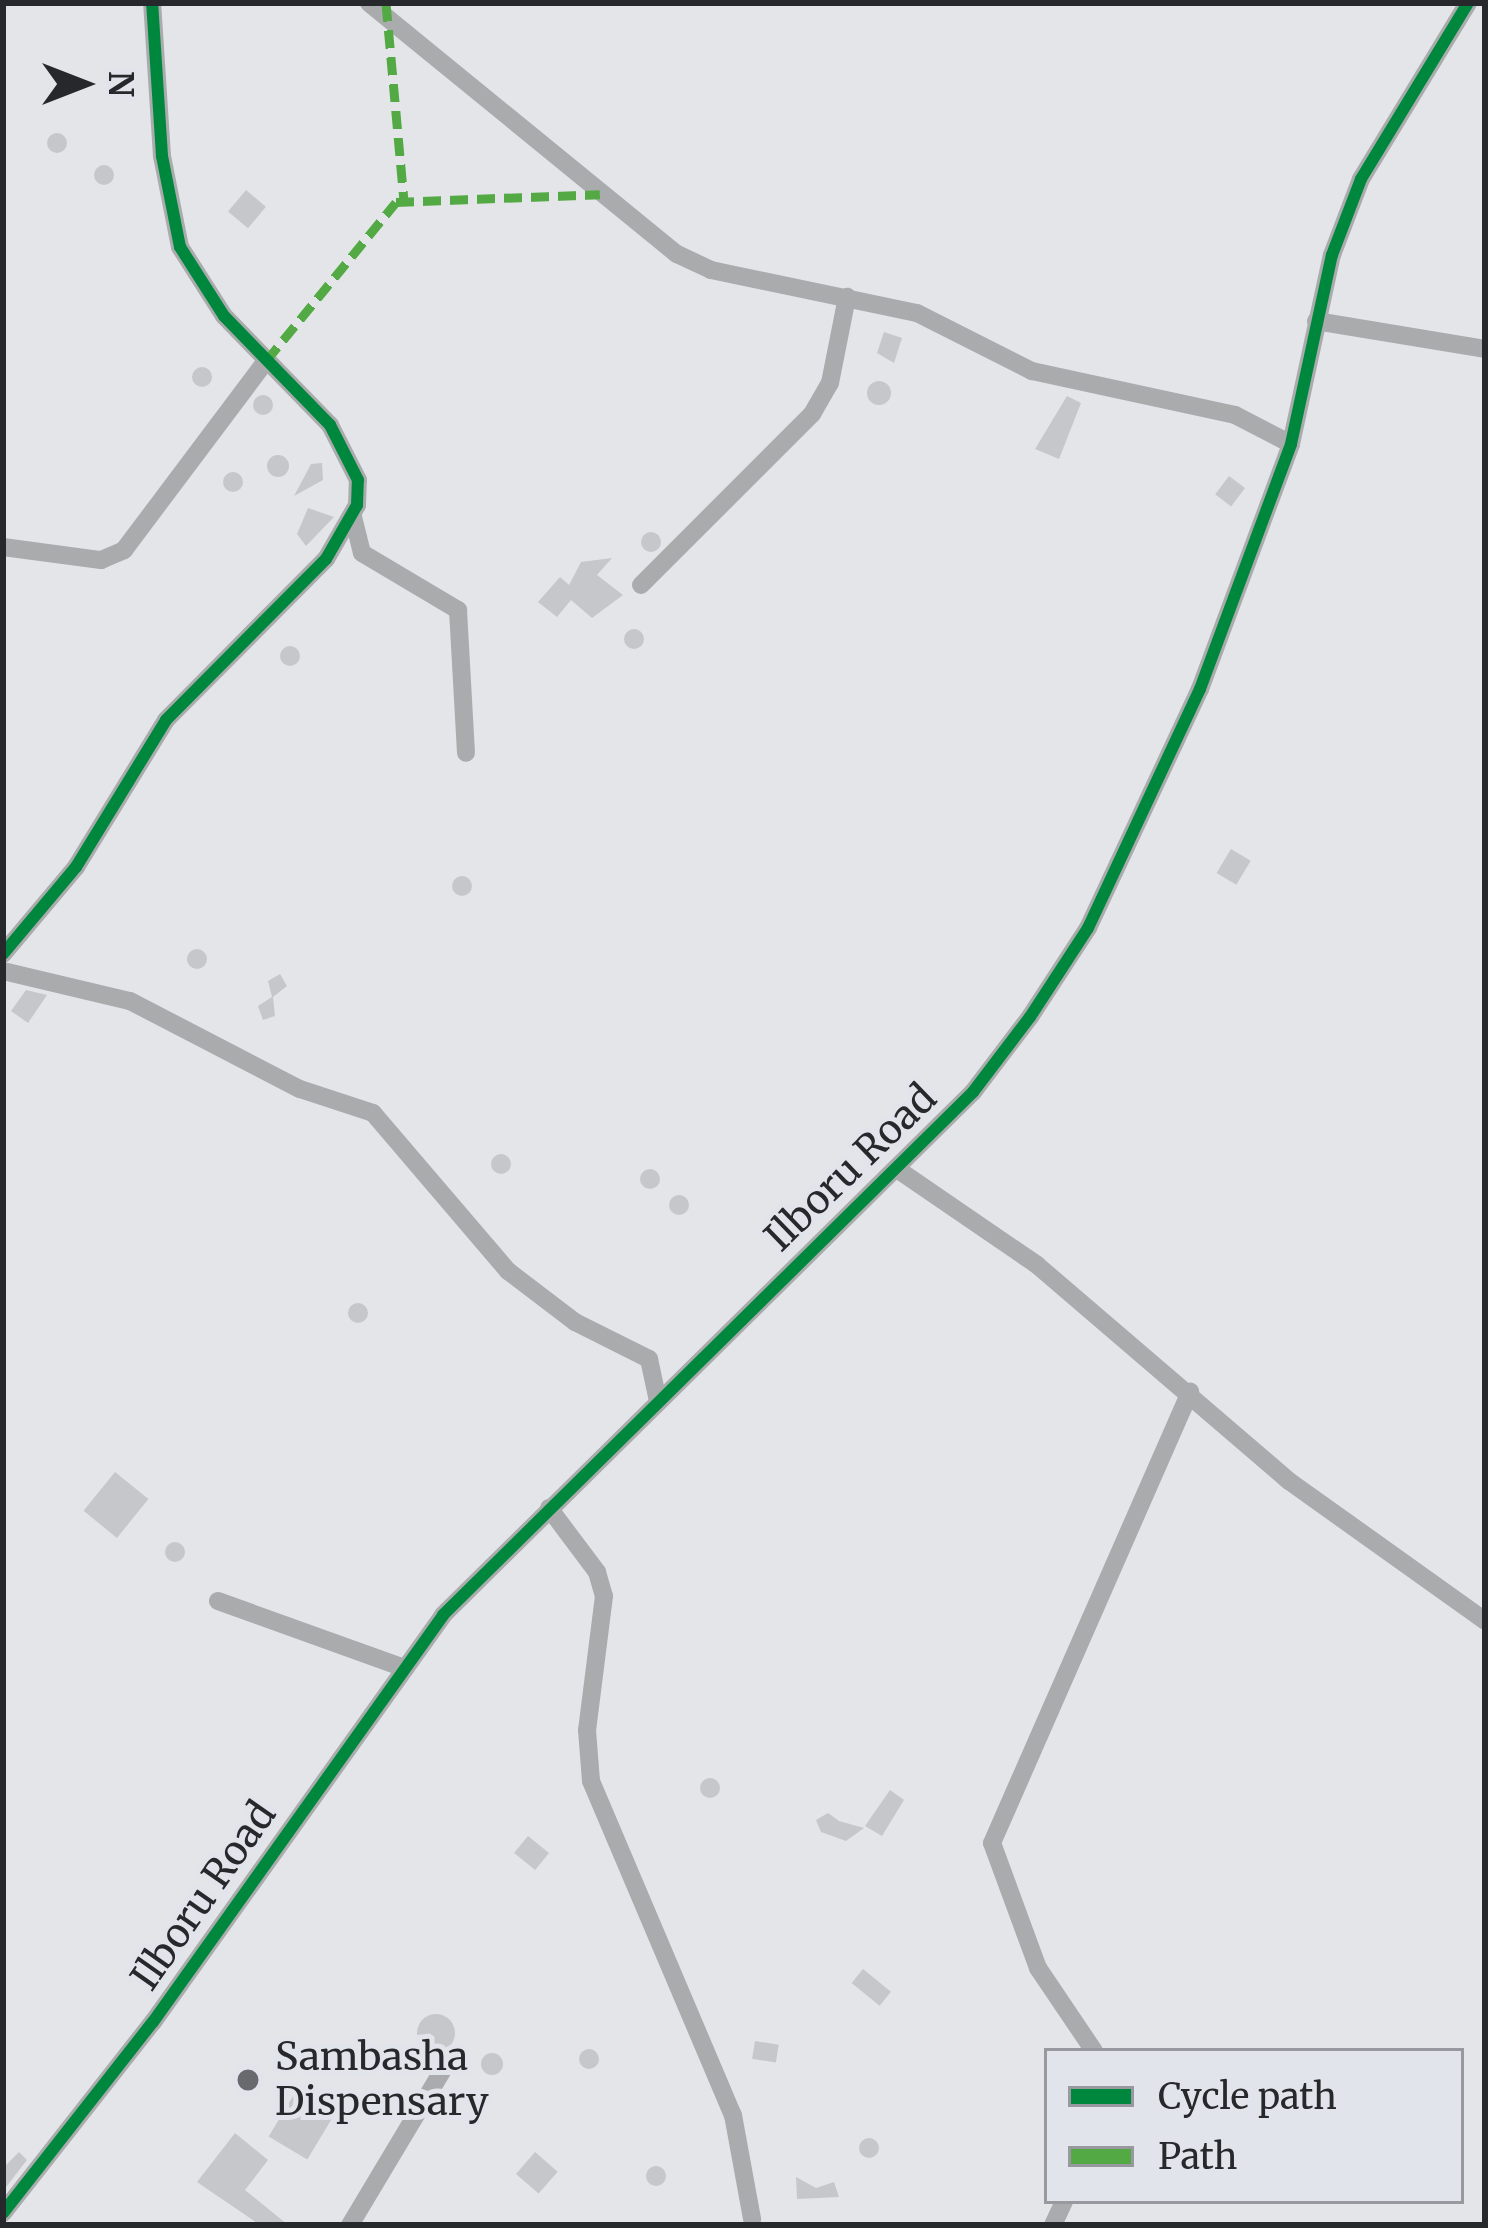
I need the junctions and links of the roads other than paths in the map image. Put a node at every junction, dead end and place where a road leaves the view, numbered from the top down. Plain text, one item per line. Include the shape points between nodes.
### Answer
1 (152, 3) edge
2 (369, 3) edge
3 (1468, 3) edge
4 (848, 297) junction
5 (1316, 321) junction
6 (1485, 349) edge
7 (266, 361) junction
8 (1291, 444) junction
9 (352, 517) junction
10 (3, 547) edge
11 (641, 585) dead end
12 (466, 753) dead end
13 (3, 954) edge
14 (3, 971) edge
15 (897, 1168) junction
16 (1190, 1390) junction
17 (658, 1401) junction
18 (549, 1508) junction
19 (218, 1601) dead end
20 (1485, 1621) edge
21 (401, 1667) junction
22 (1092, 2048) edge
23 (445, 2066) dead end
24 (3, 2213) edge
25 (752, 2219) dead end
26 (350, 2225) edge

1 - 7 street via 162,156 180,247 224,316
2 - 4 street via 676,254 731,275
3 - 5 street, Ilboru Road via 1361,179
4 - 8 street via 917,313 1032,371 1235,415
4 - 11 street via 830,383 812,414
5 - 6 street
5 - 8 street, Ilboru Road
7 - 9 street via 348,456 358,480
7 - 10 street via 124,550 101,560
8 - 15 street, Ilboru Road via 1200,689 1088,928 973,1092
9 - 12 street via 362,553 458,610
9 - 13 street via 326,559 166,720 76,866
14 - 17 street via 130,1001 299,1089 373,1113 508,1271 575,1322 649,1359
15 - 16 street via 1037,1265
15 - 17 street, Ilboru Road
16 - 20 street via 1289,1481
16 - 22 street via 992,1843 1038,1969
17 - 18 street, Ilboru Road
18 - 21 street, Ilboru Road
18 - 25 street via 598,1572 604,1596 587,1730 591,1781 733,2115
19 - 21 street
21 - 24 street, Ilboru Road via 153,2022
23 - 26 street

